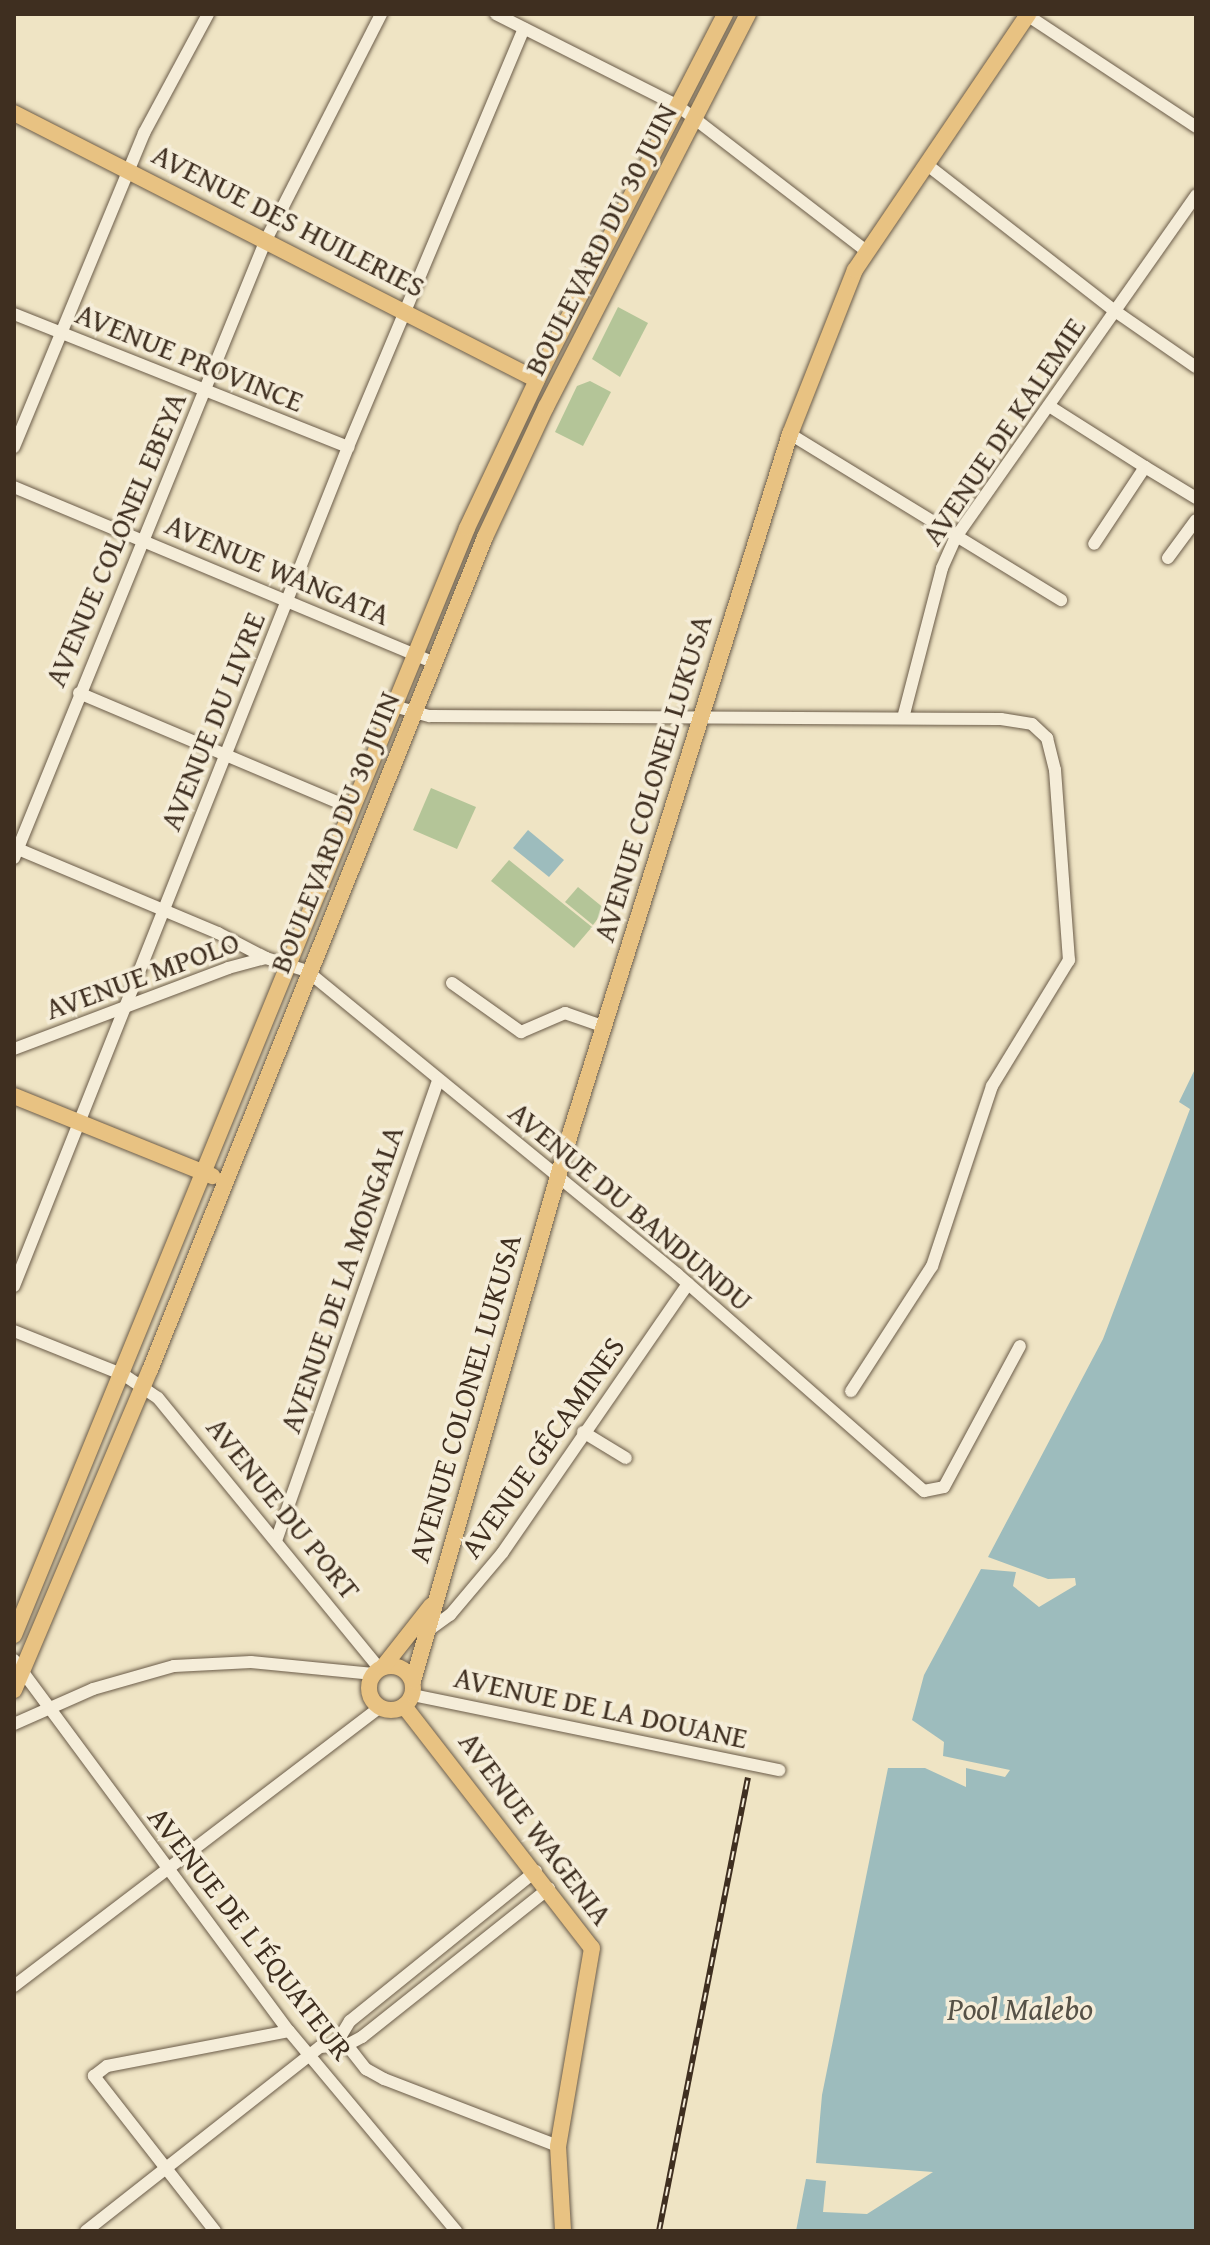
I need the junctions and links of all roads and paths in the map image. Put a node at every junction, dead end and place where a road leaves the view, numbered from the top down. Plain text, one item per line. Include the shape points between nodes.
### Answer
1 (208, 14) edge
2 (381, 14) edge
3 (496, 14) edge
4 (725, 14) edge
5 (748, 14) edge
6 (1027, 14) edge
7 (524, 28) junction
8 (678, 106) junction
9 (14, 113) edge
10 (693, 118) junction
11 (1196, 127) edge
12 (926, 164) junction
13 (127, 171) junction
14 (1196, 195) edge
15 (265, 242) junction
16 (866, 251) junction
17 (1115, 311) junction
18 (407, 312) junction
19 (14, 314) edge
20 (61, 333) junction
21 (1196, 367) edge
22 (537, 380) junction
23 (204, 392) junction
24 (1049, 406) junction
25 (790, 434) junction
26 (14, 447) edge
27 (348, 447) junction
28 (1145, 467) junction
29 (14, 487) edge
30 (1196, 498) edge
31 (1196, 520) edge
32 (956, 537) junction
33 (141, 540) junction
34 (1094, 544) dead end
35 (1168, 558) dead end
36 (1061, 600) dead end
37 (289, 601) junction
38 (415, 655) junction
39 (433, 662) junction
40 (79, 693) junction
41 (394, 706) junction
42 (413, 713) junction
43 (703, 715) junction
44 (903, 718) junction
45 (223, 758) junction
46 (353, 809) junction
47 (16, 854) edge
48 (166, 910) junction
49 (266, 958) junction
50 (290, 963) junction
51 (307, 971) junction
52 (452, 983) dead end
53 (125, 1005) junction
54 (605, 1027) junction
55 (14, 1049) edge
56 (438, 1082) junction
57 (14, 1096) edge
58 (79, 1124) junction
59 (205, 1173) junction
60 (558, 1177) junction
61 (225, 1180) junction
62 (688, 1284) junction
63 (14, 1286) edge
64 (14, 1331) edge
65 (1020, 1346) dead end
66 (124, 1375) junction
67 (143, 1386) junction
68 (851, 1391) dead end
69 (583, 1432) junction
70 (626, 1458) dead end
71 (277, 1538) junction
72 (432, 1604) junction
73 (429, 1630) junction
74 (14, 1635) edge
75 (18, 1665) edge
76 (379, 1670) junction
77 (14, 1690) edge
78 (410, 1694) junction
79 (380, 1707) junction
80 (53, 1711) junction
81 (14, 1724) edge
82 (779, 1770) dead end
83 (168, 1867) junction
84 (536, 1871) junction
85 (549, 1888) junction
86 (15, 1984) edge
87 (289, 2031) junction
88 (341, 2044) junction
89 (309, 2056) junction
90 (558, 2146) junction
91 (164, 2168) junction
92 (86, 2231) edge
93 (215, 2231) edge
94 (456, 2231) edge
95 (563, 2231) edge

1 - 13 street
2 - 15 street
3 - 7 street
4 - 8 main road, BOULEVARD DU 30 JUIN
5 - 10 main road, BOULEVARD DU 30 JUIN
6 - 11 street
6 - 12 main road, AVENUE COLONEL LUKUSA
7 - 8 street
7 - 18 street, AVENUE DU LIVRE
8 - 10 street
8 - 22 main road, BOULEVARD DU 30 JUIN
9 - 13 main road, AVENUE DES HUILERIES
10 - 16 street
10 - 39 main road, BOULEVARD DU 30 JUIN via 546,407
12 - 16 main road, AVENUE COLONEL LUKUSA
12 - 17 street
13 - 15 main road, AVENUE DES HUILERIES
13 - 20 street
14 - 17 street, AVENUE DE KALEMIE
15 - 18 main road, AVENUE DES HUILERIES
15 - 23 street, AVENUE COLONEL EBEYA
16 - 25 main road, AVENUE COLONEL LUKUSA via 837,307
17 - 21 street
17 - 24 street, AVENUE DE KALEMIE
18 - 22 main road, AVENUE DES HUILERIES
18 - 27 street, AVENUE DU LIVRE
19 - 20 street, AVENUE PROVINCE
20 - 23 street, AVENUE PROVINCE
20 - 26 street
22 - 38 main road, BOULEVARD DU 30 JUIN
23 - 27 street, AVENUE PROVINCE
23 - 33 street, AVENUE COLONEL EBEYA
24 - 28 street
24 - 32 street, AVENUE DE KALEMIE
25 - 32 street
25 - 43 main road, AVENUE COLONEL LUKUSA
27 - 37 street, AVENUE DU LIVRE
28 - 30 street
28 - 34 street
29 - 33 street, AVENUE WANGATA
31 - 35 street
32 - 36 street
32 - 44 street, AVENUE DE KALEMIE via 942,568
33 - 37 street, AVENUE WANGATA
33 - 40 street, AVENUE COLONEL EBEYA
37 - 38 street, AVENUE WANGATA
37 - 45 street, AVENUE DU LIVRE
38 - 39 street, AVENUE WANGATA
38 - 41 main road, BOULEVARD DU 30 JUIN
39 - 42 main road, BOULEVARD DU 30 JUIN
40 - 45 street
40 - 47 street, AVENUE COLONEL EBEYA
41 - 42 street
41 - 46 main road, BOULEVARD DU 30 JUIN
42 - 43 street
42 - 51 main road, BOULEVARD DU 30 JUIN
43 - 44 street
43 - 54 main road, AVENUE COLONEL LUKUSA
44 - 68 street via 1017,720 1032,724 1047,738 1055,770 1070,950 1052,996 992,1086 932,1266
45 - 46 street
45 - 48 street, AVENUE DU LIVRE
46 - 50 main road, BOULEVARD DU 30 JUIN
47 - 48 street
48 - 49 street
48 - 53 street, AVENUE DU LIVRE
49 - 50 street, AVENUE MPOLO
49 - 53 street, AVENUE MPOLO
50 - 51 street, AVENUE MPOLO
50 - 59 main road, BOULEVARD DU 30 JUIN
51 - 56 street, AVENUE DU BANDUNDU
51 - 61 main road, BOULEVARD DU 30 JUIN
52 - 54 street via 521,1032 565,1013
53 - 55 street, AVENUE MPOLO
53 - 58 street, AVENUE DU LIVRE
54 - 60 main road, AVENUE COLONEL LUKUSA
56 - 60 street, AVENUE DU BANDUNDU
56 - 71 street, AVENUE DE LA MONGALA
57 - 58 main road
58 - 59 main road
58 - 63 street, AVENUE DU LIVRE
59 - 61 main road
59 - 66 main road, BOULEVARD DU 30 JUIN
60 - 62 street, AVENUE DU BANDUNDU
60 - 72 main road, AVENUE COLONEL LUKUSA
61 - 67 main road, BOULEVARD DU 30 JUIN
62 - 65 street, AVENUE DU BANDUNDU via 917,1487 930,1492 944,1487
62 - 69 street, AVENUE GÉCAMINES
64 - 66 street, AVENUE DU PORT
66 - 67 street, AVENUE DU PORT
66 - 74 main road, BOULEVARD DU 30 JUIN
67 - 71 street, AVENUE DU PORT
67 - 75 main road, BOULEVARD DU 30 JUIN
69 - 70 street
69 - 73 street, AVENUE GÉCAMINES via 503,1552 450,1615
71 - 76 street, AVENUE DU PORT
72 - 73 main road, AVENUE COLONEL LUKUSA
72 - 76 main road, AVENUE COLONEL LUKUSA
73 - 78 main road, AVENUE COLONEL LUKUSA
75 - 77 main road, BOULEVARD DU 30 JUIN
75 - 80 street, AVENUE DE L'ÉQUATEUR
76 - 78 main road via 401,1668
76 - 79 main road via 370,1696
76 - 80 street via 251,1662 174,1666 93,1689
78 - 79 main road
78 - 82 street, AVENUE DE LA DOUANE
78 - 84 main road, AVENUE WAGENIA
79 - 83 street
80 - 81 street
80 - 83 street, AVENUE DE L'ÉQUATEUR
83 - 86 street
83 - 87 street, AVENUE DE L'ÉQUATEUR
84 - 85 main road, AVENUE WAGENIA
84 - 88 street via 350,2021
85 - 88 street
85 - 90 main road, AVENUE WAGENIA via 588,1939 593,1956
87 - 89 street, AVENUE DE L'ÉQUATEUR
87 - 91 street via 100,2069 94,2076 98,2088
88 - 89 street
88 - 90 street via 384,2079
89 - 91 street
89 - 94 street, AVENUE DE L'ÉQUATEUR
90 - 95 main road, AVENUE WAGENIA
91 - 92 street
91 - 93 street

